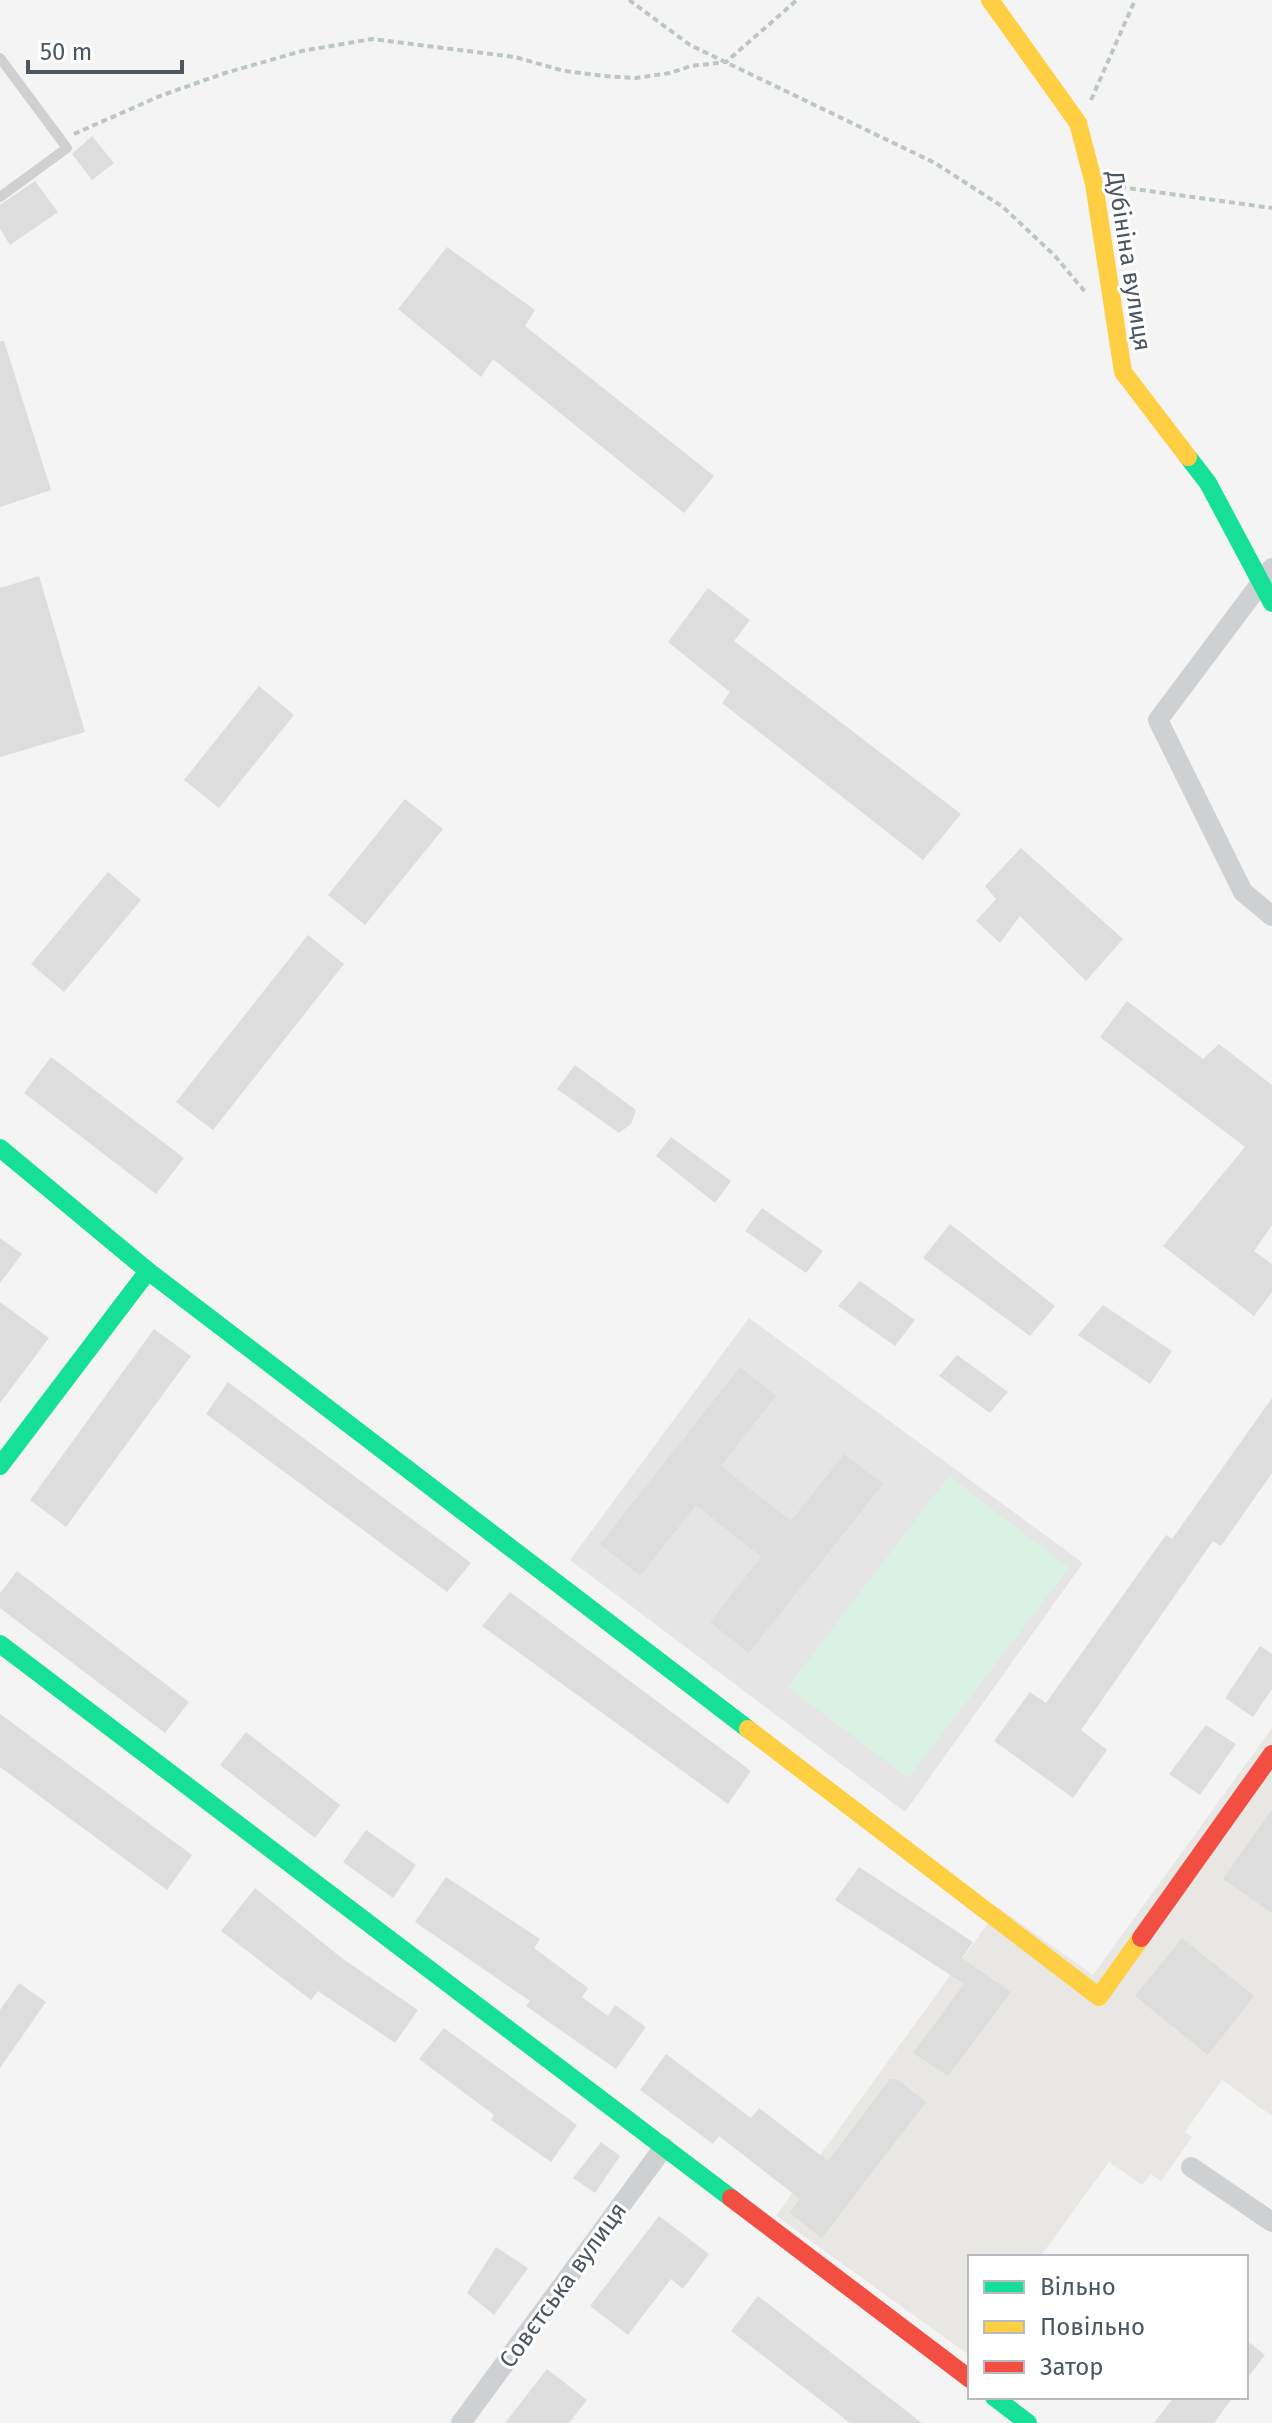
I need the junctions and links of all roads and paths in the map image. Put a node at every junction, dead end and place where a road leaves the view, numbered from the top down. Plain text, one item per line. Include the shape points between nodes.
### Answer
1 (629, 0) edge
2 (797, 0) edge
3 (990, 0) edge
4 (1135, 0) edge
5 (0, 58) edge
6 (726, 62) junction
7 (1078, 123) junction
8 (61, 141) junction
9 (1094, 184) junction
10 (0, 197) edge
11 (1272, 208) edge
12 (1116, 329) junction
13 (1265, 576) edge
14 (1272, 603) edge
15 (1272, 916) edge
16 (0, 1148) edge
17 (148, 1271) junction
18 (0, 1466) edge
19 (0, 1644) edge
20 (1272, 1754) edge
21 (664, 2147) junction
22 (1191, 2167) dead end
23 (1272, 2222) edge
24 (968, 2377) edge
25 (997, 2399) edge
26 (461, 2423) edge
27 (1028, 2423) edge

1 - 6 path via 690,45
2 - 6 path
3 - 7 street
4 - 7 path
5 - 8 lane
6 - 8 path via 614,77 564,71 515,57 372,39 302,51 225,73
6 - 12 path via 935,163 1003,207 1055,256
7 - 9 street, Дубініна вулиця
8 - 10 lane via 67,148
9 - 11 path
9 - 12 street, Дубініна вулиця
12 - 13 street, Дубініна вулиця via 1123,372 1208,483
13 - 14 street, Дубініна вулиця
13 - 15 street via 1158,720 1243,892
16 - 17 street
17 - 18 street
17 - 20 street via 1099,1997
19 - 21 street
21 - 24 street
21 - 26 street, Совєтська вулиця
22 - 23 street
25 - 27 street

